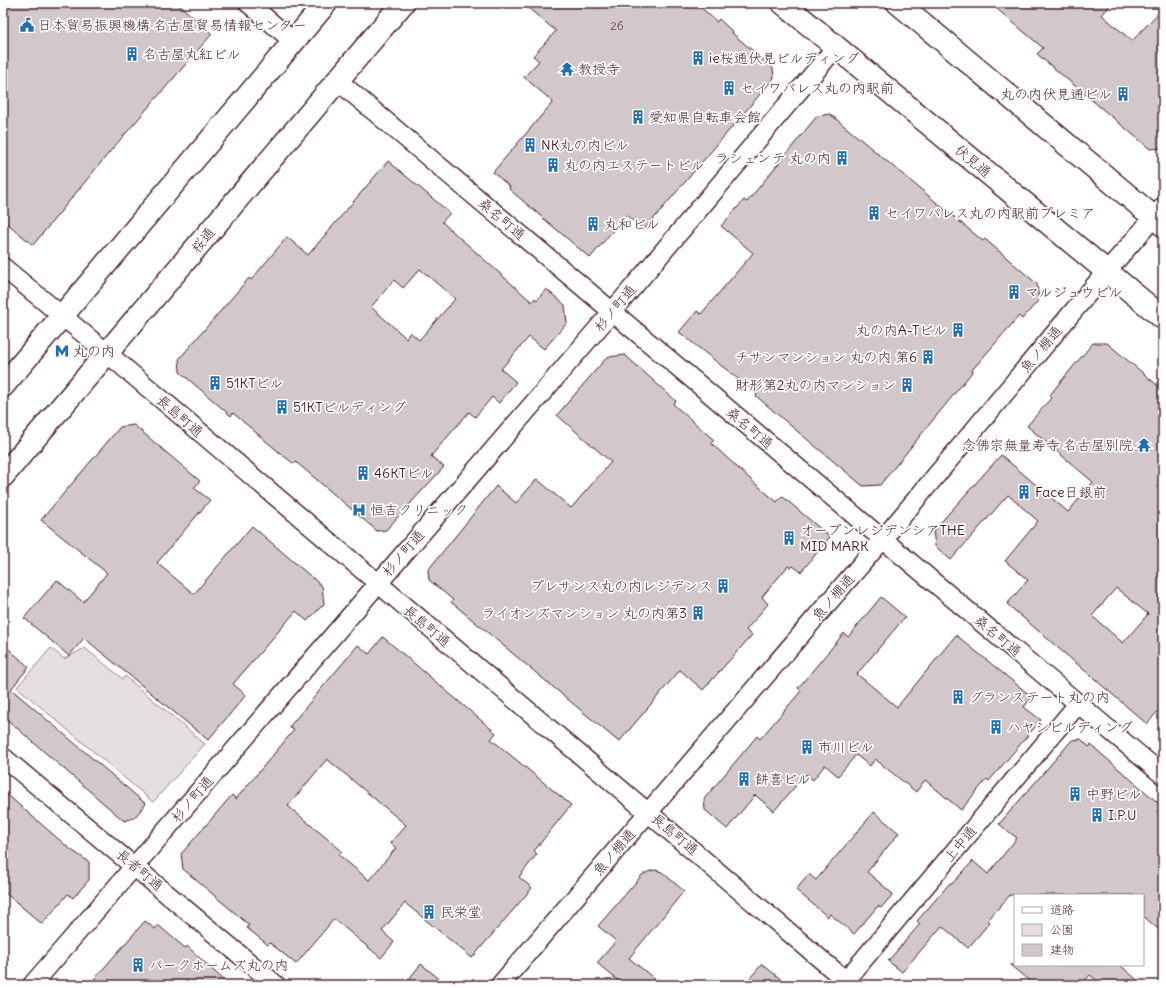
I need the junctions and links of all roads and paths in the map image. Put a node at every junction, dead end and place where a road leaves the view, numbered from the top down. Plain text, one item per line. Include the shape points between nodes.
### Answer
1 (248, 3) edge
2 (326, 3) edge
3 (403, 3) edge
4 (783, 3) edge
5 (898, 3) edge
6 (294, 42) junction
7 (836, 47) junction
8 (338, 81) junction
9 (1160, 217) edge
10 (3, 267) edge
11 (1106, 272) junction
12 (612, 312) junction
13 (62, 316) junction
14 (1163, 318) edge
15 (107, 353) junction
16 (3, 386) edge
17 (3, 476) edge
18 (883, 539) junction
19 (377, 584) junction
20 (1078, 704) junction
21 (3, 757) edge
22 (1163, 775) edge
23 (648, 811) junction
24 (135, 865) junction
25 (846, 984) edge
26 (32, 985) edge
27 (276, 985) edge
28 (500, 985) edge

1 - 6 street
2 - 6 highway
3 - 8 highway, 桜通
4 - 7 highway, 伏見通
5 - 9 highway
6 - 13 highway
7 - 11 highway, 伏見通
7 - 12 street, 杉ノ町通
8 - 12 street, 桑名町通
8 - 15 highway, 桜通
9 - 11 street, 魚ノ棚通
10 - 13 street, 長島町通
11 - 14 highway, 伏見通
11 - 18 street, 魚ノ棚通
12 - 18 street, 桑名町通
12 - 19 street, 杉ノ町通
13 - 15 street, 長島町通
13 - 16 highway
15 - 17 highway, 桜通
15 - 19 street, 長島町通
18 - 20 street, 桑名町通
18 - 23 street, 魚ノ棚通
19 - 23 street, 長島町通
19 - 24 street, 杉ノ町通
20 - 22 street, 桑名町通
20 - 25 street, 上中通
21 - 24 street, 長者町通
23 - 25 street, 長島町通
23 - 28 street, 魚ノ棚通
24 - 26 street, 杉ノ町通
24 - 27 street, 長者町通

